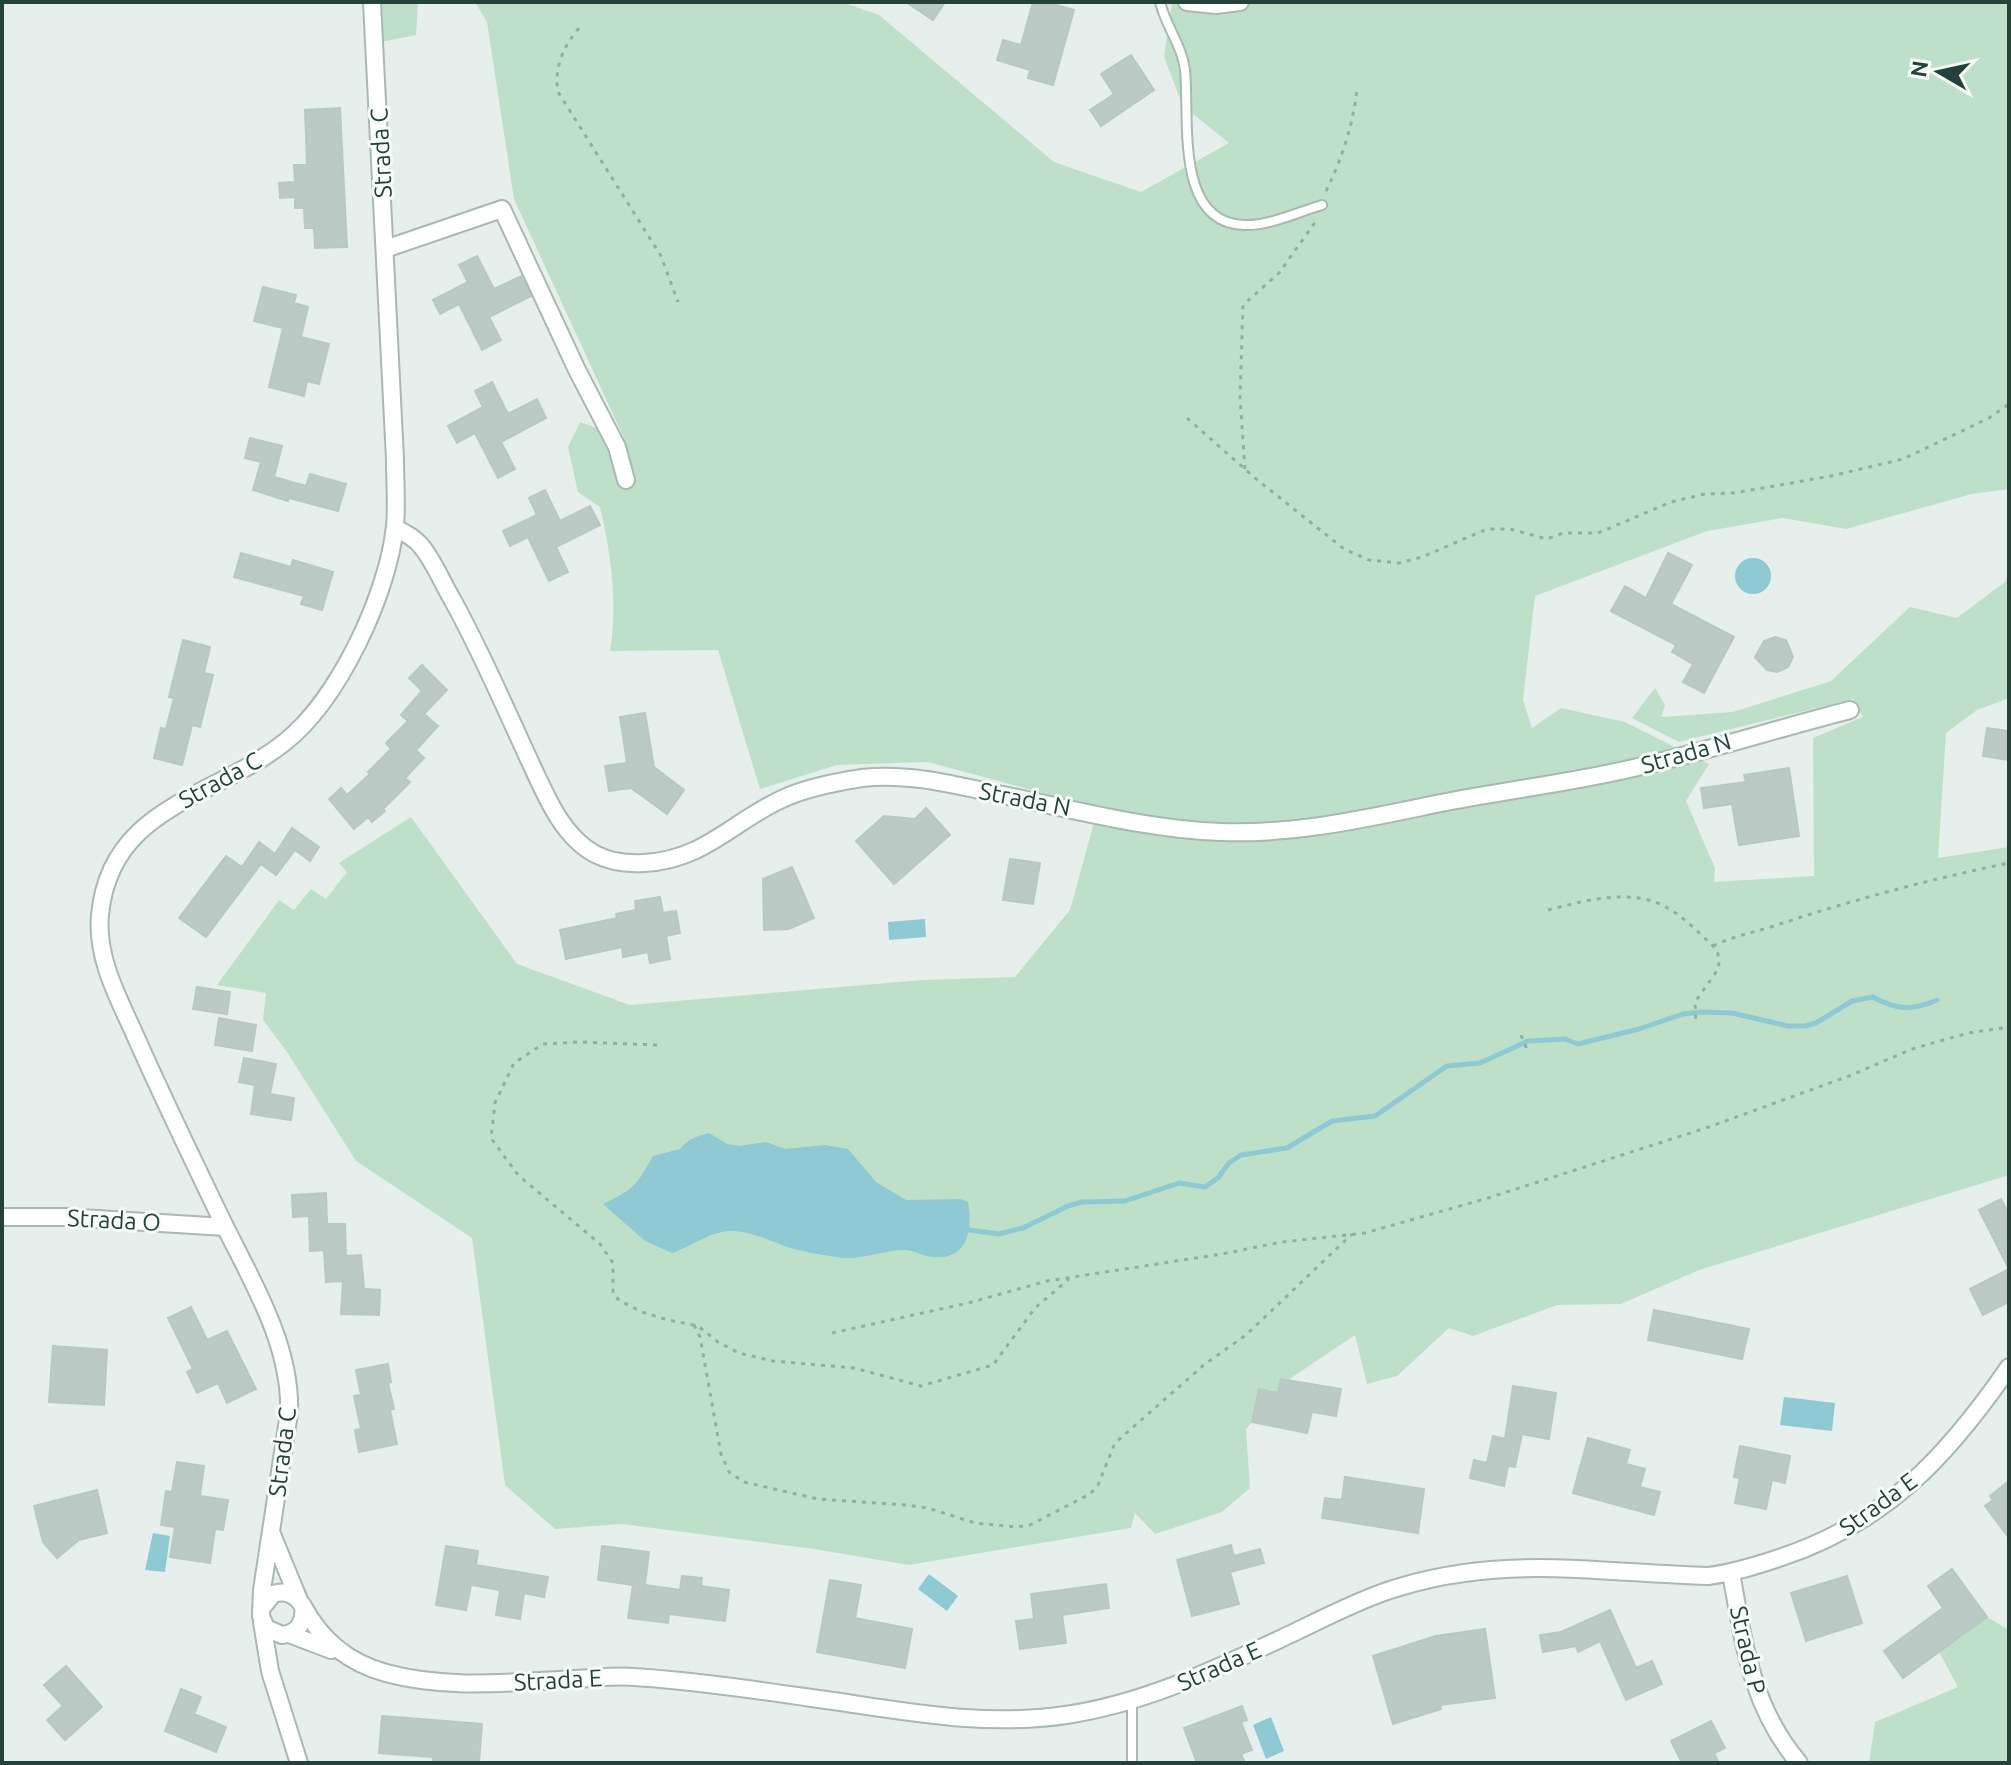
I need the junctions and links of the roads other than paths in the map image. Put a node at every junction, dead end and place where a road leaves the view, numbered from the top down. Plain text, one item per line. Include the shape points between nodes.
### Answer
1 (372, 2) edge
2 (1160, 2) edge
3 (1187, 2) edge
4 (1240, 2) edge
5 (1322, 205) road end
6 (385, 249) junction
7 (626, 480) dead end
8 (395, 528) junction
9 (1850, 710) dead end
10 (2, 1217) edge
11 (225, 1227) junction
12 (2009, 1367) edge
13 (271, 1530) junction
14 (1731, 1573) junction
15 (301, 1603) junction
16 (262, 1616) junction
17 (286, 1635) junction
18 (348, 1656) junction
19 (270, 1671) junction
20 (1132, 1701) junction
21 (299, 1763) edge
22 (1132, 1763) edge
23 (1799, 1763) edge

1 - 6 street, Strada C
2 - 5 lane via 1181,50 1189,156 1201,201 1216,218 1243,225
3 - 4 street
6 - 7 street via 502,209 617,447
6 - 8 street, Strada C
8 - 9 street, Strada N via 426,553 562,822 583,846 621,862 686,855 781,799 863,778 942,783 1188,830 1283,831 1581,780
8 - 11 street, Strada C via 357,646 317,710 267,755 146,823 120,856 103,899 100,939 113,986
10 - 11 street, Strada O
11 - 13 street, Strada C via 269,1320 287,1381 288,1422
12 - 14 street, Strada E via 1962,1432 1879,1509 1827,1539
13 - 15 street, Strada C
13 - 16 street, Strada C
14 - 20 street, Strada E via 1697,1576 1536,1567 1427,1580 1366,1599 1184,1683
14 - 23 street, Strada P via 1756,1691
15 - 16 street via 280,1592 267,1598
15 - 17 street via 303,1621
15 - 18 street, Strada E via 314,1627
16 - 17 street via 270,1632
16 - 19 street, Strada C
17 - 18 street, Strada E
17 - 19 street
18 - 20 street, Strada E via 386,1673 452,1682 629,1676 970,1719 1043,1718
19 - 21 street, Strada C
20 - 22 lane

